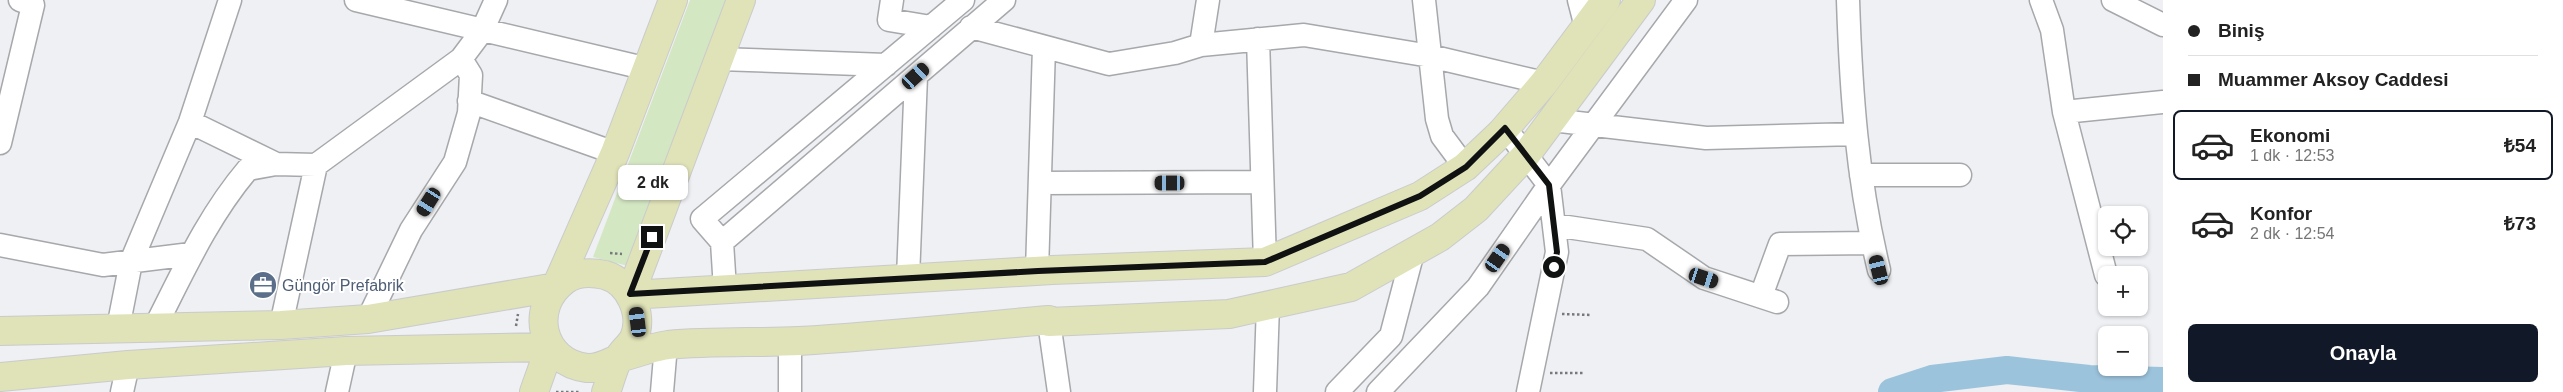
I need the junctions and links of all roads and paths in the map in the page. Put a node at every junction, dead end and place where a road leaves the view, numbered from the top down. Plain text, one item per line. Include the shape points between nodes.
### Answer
1 (230, 0) edge
2 (357, 0) edge
3 (496, 0) edge
4 (673, 0) edge
5 (741, 0) edge
6 (892, 0) edge
7 (963, 0) edge
8 (1004, 0) edge
9 (1208, 0) edge
10 (1424, 0) edge
11 (1579, 0) edge
12 (1606, 0) edge
13 (1641, 0) edge
14 (1686, 0) edge
15 (1848, 0) edge
16 (2041, 0) edge
17 (2113, 0) edge
18 (30, 2) edge
19 (2163, 25) edge
20 (931, 27) junction
21 (971, 27) junction
22 (1586, 27) junction
23 (482, 31) junction
24 (1258, 39) junction
25 (1200, 45) junction
26 (1044, 47) junction
27 (1430, 56) junction
28 (461, 59) junction
29 (719, 59) junction
30 (886, 65) junction
31 (648, 69) junction
32 (916, 76) junction
33 (1544, 83) junction
34 (469, 101) junction
35 (2163, 102) edge
36 (2064, 112) junction
37 (1552, 120) junction
38 (190, 122) junction
39 (1593, 124) junction
40 (1505, 128) junction
41 (1856, 134) junction
42 (0, 143) edge
43 (615, 153) junction
44 (1526, 154) junction
45 (276, 164) junction
46 (316, 164) junction
47 (1466, 167) junction
48 (1861, 175) junction
49 (1960, 175) dead end
50 (1262, 182) junction
51 (1040, 183) junction
52 (1549, 185) junction
53 (1554, 225) junction
54 (722, 242) junction
55 (1873, 243) junction
56 (0, 245) edge
57 (1413, 252) junction
58 (191, 254) junction
59 (131, 262) junction
60 (1265, 262) junction
61 (2104, 266) edge
62 (1879, 270) dead end
63 (1038, 271) junction
64 (908, 278) junction
65 (556, 287) junction
66 (725, 289) junction
67 (520, 294) junction
68 (630, 294) junction
69 (1268, 305) junction
70 (1543, 314) junction
71 (1591, 315) dead end
72 (368, 319) junction
73 (1049, 322) junction
74 (281, 325) junction
75 (155, 327) junction
76 (118, 328) junction
77 (0, 331) edge
78 (790, 341) junction
79 (666, 345) junction
80 (550, 347) junction
81 (514, 348) junction
82 (346, 351) junction
83 (618, 358) junction
84 (128, 364) junction
85 (1585, 373) dead end
86 (0, 377) edge
87 (1530, 382) edge
88 (1382, 391) edge
89 (122, 392) edge
90 (337, 392) edge
91 (534, 392) edge
92 (606, 392) edge
93 (662, 392) edge
94 (790, 392) edge
95 (1059, 392) edge
96 (1265, 392) edge
97 (1337, 392) edge

1 - 38 street
2 - 23 street
3 - 23 street
4 - 31 main road
5 - 29 main road
6 - 20 street via 889,20
7 - 20 street
8 - 21 street
9 - 25 street
10 - 27 street
11 - 22 street
12 - 22 main road
13 - 37 main road
14 - 39 street
15 - 41 street via 1851,100
16 - 36 street via 2052,30
17 - 19 street
18 - 42 street
20 - 30 street
21 - 26 street
21 - 32 street
22 - 33 main road
23 - 28 street
23 - 31 street
24 - 25 street
24 - 27 street via 1304,35
24 - 50 street
25 - 26 street via 1174,53 1109,64
26 - 51 street
27 - 33 street
27 - 47 street via 1442,136
28 - 34 street via 471,75
28 - 46 street
29 - 30 street
29 - 68 main road
30 - 54 street via 702,219
31 - 43 main road
32 - 54 street
32 - 64 street
33 - 40 main road
34 - 43 street
34 - 72 street via 469,113 455,162 411,230
35 - 36 street
36 - 61 street
37 - 39 street
37 - 44 main road
38 - 45 street
38 - 59 street
39 - 41 street via 1706,138
39 - 52 street
40 - 44 street
40 - 47 main road
41 - 48 street
43 - 65 main road
44 - 52 street
44 - 57 main road via 1476,209 1440,237
45 - 46 street
45 - 58 street via 248,168 226,195
46 - 74 street
47 - 60 main road via 1420,196
48 - 49 street
48 - 55 street via 1866,218
50 - 51 street
50 - 60 street
51 - 63 street
52 - 53 street
52 - 88 street via 1478,287
53 - 55 street via 1647,239 1704,278 1769,299 1780,244
53 - 70 street via 1557,252
54 - 66 street
55 - 62 street
56 - 59 street via 103,265
57 - 69 main road via 1351,287
57 - 97 street via 1391,336
58 - 59 street
58 - 75 street
59 - 76 street
60 - 63 main road
63 - 64 main road
64 - 66 main road
65 - 67 main road
65 - 68 main road via 567,278 595,273 609,276
65 - 80 main road via 544,310 542,323
66 - 68 main road
67 - 72 main road
67 - 81 path
68 - 83 main road via 636,308 636,329 628,348
69 - 73 main road via 1229,314
69 - 96 street
70 - 71 path
70 - 87 street
72 - 74 main road
73 - 78 main road
73 - 95 street
74 - 75 main road
75 - 76 main road
76 - 77 main road
78 - 79 main road
78 - 94 street
79 - 83 main road
79 - 93 street
80 - 81 main road
80 - 83 main road via 561,358 582,367 605,366
80 - 91 main road
81 - 82 main road
82 - 84 main road
82 - 90 street
83 - 92 main road
84 - 86 main road
84 - 89 street
85 - 87 path

